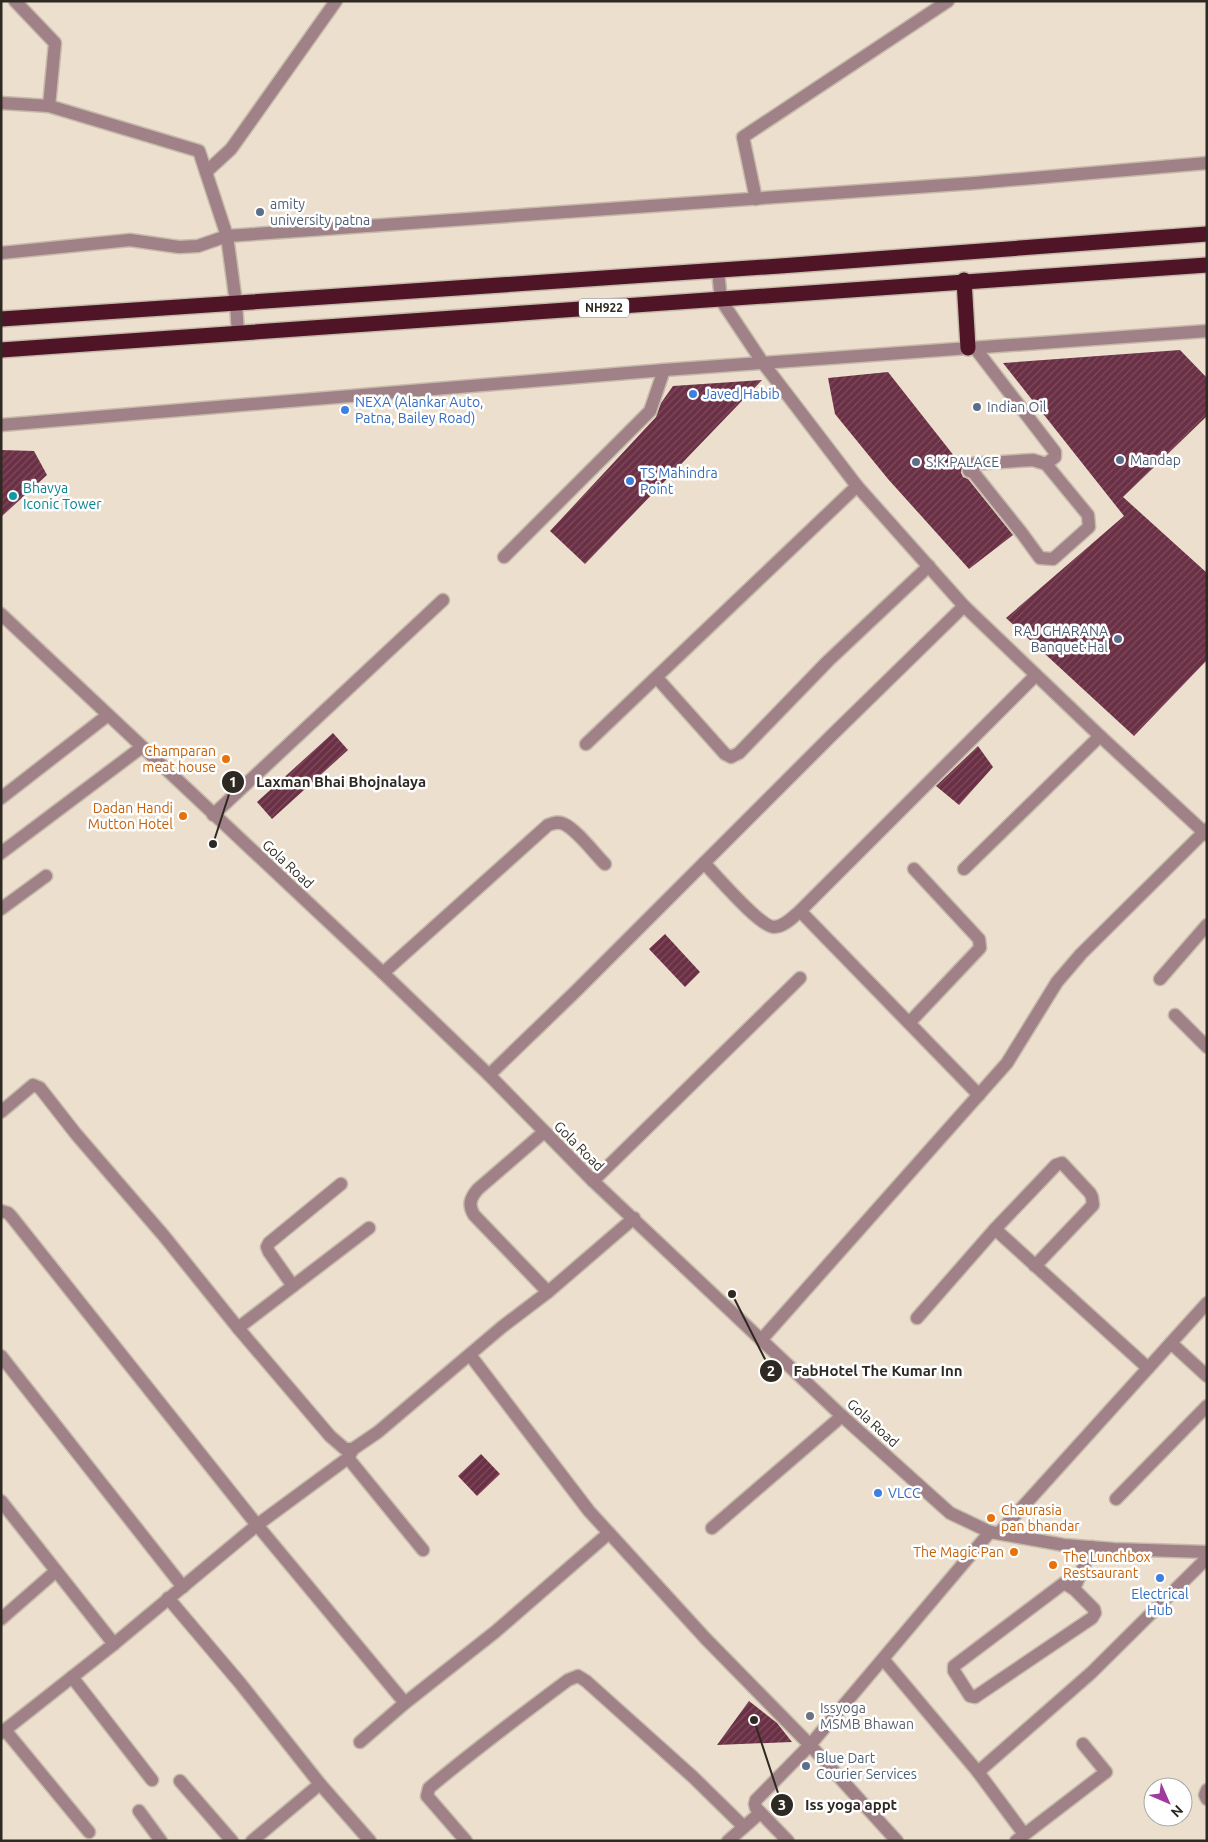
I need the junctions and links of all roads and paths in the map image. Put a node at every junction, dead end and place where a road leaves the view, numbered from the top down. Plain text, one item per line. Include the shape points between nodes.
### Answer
1 (15, 1) edge
2 (336, 1) edge
3 (948, 1) edge
4 (1, 103) edge
5 (49, 106) junction
6 (1207, 163) edge
7 (206, 172) junction
8 (756, 199) junction
9 (1207, 234) edge
10 (226, 236) junction
11 (1, 253) edge
12 (1207, 265) edge
13 (718, 271) junction
14 (964, 280) junction
15 (721, 300) junction
16 (236, 303) junction
17 (1, 319) edge
18 (1207, 331) edge
19 (238, 334) junction
20 (972, 348) junction
21 (1, 350) edge
22 (763, 363) junction
23 (664, 370) junction
24 (1, 425) edge
25 (1046, 464) junction
26 (858, 486) junction
27 (504, 557) dead end
28 (929, 566) junction
29 (443, 600) dead end
30 (964, 606) junction
31 (1, 614) edge
32 (1036, 675) junction
33 (657, 678) junction
34 (108, 715) junction
35 (1100, 736) junction
36 (586, 744) dead end
37 (142, 747) junction
38 (1, 798) edge
39 (213, 815) junction
40 (1206, 832) edge
41 (1, 853) edge
42 (704, 863) junction
43 (605, 864) dead end
44 (914, 869) dead end
45 (964, 869) dead end
46 (46, 876) dead end
47 (1, 909) edge
48 (800, 911) junction
49 (1207, 925) edge
50 (383, 974) junction
51 (800, 978) dead end
52 (1160, 979) dead end
53 (1175, 1015) dead end
54 (909, 1023) junction
55 (1207, 1047) edge
56 (489, 1075) junction
57 (979, 1095) junction
58 (1, 1112) edge
59 (544, 1132) junction
60 (592, 1181) junction
61 (341, 1184) dead end
62 (1, 1211) edge
63 (634, 1218) junction
64 (369, 1228) dead end
65 (995, 1228) junction
66 (1036, 1266) junction
67 (294, 1286) junction
68 (548, 1292) junction
69 (1207, 1303) edge
70 (917, 1318) dead end
71 (238, 1328) junction
72 (762, 1339) junction
73 (1171, 1343) junction
74 (470, 1355) junction
75 (1, 1356) edge
76 (1148, 1368) junction
77 (1207, 1376) edge
78 (1207, 1406) edge
79 (842, 1416) junction
80 (350, 1453) junction
81 (1116, 1499) dead end
82 (1, 1501) edge
83 (257, 1525) junction
84 (712, 1528) dead end
85 (609, 1533) junction
86 (994, 1533) junction
87 (1092, 1547) junction
88 (423, 1550) dead end
89 (1207, 1552) edge
90 (1207, 1558) edge
91 (56, 1571) junction
92 (183, 1587) junction
93 (1074, 1588) junction
94 (168, 1598) junction
95 (1, 1619) edge
96 (114, 1644) junction
97 (883, 1659) junction
98 (72, 1677) junction
99 (405, 1703) junction
100 (3, 1731) edge
101 (360, 1742) dead end
102 (1083, 1744) dead end
103 (810, 1745) junction
104 (978, 1772) junction
105 (152, 1780) dead end
106 (180, 1781) dead end
107 (320, 1784) junction
108 (1207, 1790) edge
109 (1207, 1799) edge
110 (139, 1811) dead end
111 (760, 1813) junction
112 (744, 1827) junction
113 (89, 1832) dead end
114 (1020, 1837) edge
115 (161, 1841) edge
116 (232, 1841) edge
117 (252, 1841) edge
118 (370, 1841) edge
119 (466, 1841) edge
120 (728, 1841) edge
121 (788, 1841) edge
122 (897, 1841) edge

1 - 5 street via 56,43
2 - 7 street via 231,149
3 - 8 street via 743,137
4 - 5 street
5 - 7 street via 199,151
6 - 8 street
7 - 10 street
8 - 10 street
9 - 13 highway, NH922
10 - 11 street via 198,246 179,247 130,240
10 - 16 street
12 - 14 highway, NH922
13 - 15 street
13 - 16 highway, NH922
14 - 15 highway, NH922
14 - 20 highway
15 - 19 highway, NH922
15 - 22 street
16 - 17 highway, NH922
16 - 19 street
18 - 20 street
19 - 21 highway, NH922
20 - 22 street
20 - 25 street via 1056,452
22 - 23 street
22 - 26 street
23 - 24 street
23 - 27 street via 650,411
25 - 25 street via 1090,521 1089,527 1053,559 1047,560 1040,558 973,472 968,471 970,464 1033,460
26 - 28 street
26 - 33 street
28 - 30 street
28 - 33 street via 732,757 725,754
29 - 39 street
30 - 32 street
30 - 42 street
31 - 34 street, Gola Road
32 - 35 street
32 - 48 street
33 - 36 street
34 - 37 street, Gola Road
34 - 38 street
35 - 40 street
35 - 45 street
37 - 39 street, Gola Road
37 - 41 street
39 - 50 street, Gola Road
40 - 57 street via 1069,968 1017,1048
42 - 48 street via 755,917 770,926 781,925
42 - 56 street
43 - 50 street via 570,828 555,822 548,825
44 - 54 street via 979,939 980,948
46 - 47 street
48 - 54 street
49 - 52 street
50 - 56 street, Gola Road
51 - 60 street
53 - 55 street
54 - 57 street
56 - 59 street, Gola Road
57 - 72 street
58 - 71 street via 33,1086 40,1088
59 - 60 street, Gola Road
59 - 68 street via 478,1189 472,1196 470,1209
60 - 63 street, Gola Road
61 - 67 street via 267,1247
62 - 83 street via 11,1216
63 - 68 street
63 - 72 street, Gola Road
64 - 67 street
65 - 66 street
65 - 66 street via 1056,1165 1066,1166 1090,1193 1093,1205
65 - 70 street
66 - 76 street
67 - 71 street
68 - 74 street
69 - 73 street
71 - 80 street via 338,1445
72 - 79 street, Gola Road
73 - 76 street
73 - 77 street
74 - 80 street
74 - 85 street via 589,1512
75 - 92 street
76 - 86 street
78 - 81 street
79 - 84 street
79 - 86 street, Gola Road via 950,1513
80 - 83 street
80 - 88 street
82 - 91 street
83 - 92 street
83 - 99 street
85 - 99 street via 495,1632
85 - 103 street via 706,1639
86 - 87 street, Gola Road
86 - 97 street
87 - 89 street, Gola Road
87 - 93 street
90 - 104 street via 1091,1674
91 - 95 street
91 - 96 street
92 - 94 street
93 - 93 street via 1094,1609 1092,1618 976,1697 970,1696 954,1666 1062,1584
94 - 96 street
94 - 107 street
96 - 98 street
97 - 103 street
97 - 104 street
98 - 100 street
98 - 105 street
99 - 101 street
100 - 113 street
102 - 114 street via 1106,1772
103 - 111 street via 759,1795 754,1804
103 - 122 street
104 - 114 street
106 - 116 street
107 - 117 street
107 - 118 street
108 - 109 street
110 - 115 street
111 - 112 street
111 - 121 street
112 - 119 street via 693,1777 578,1676 568,1680 478,1747 430,1788 427,1796
112 - 120 street

